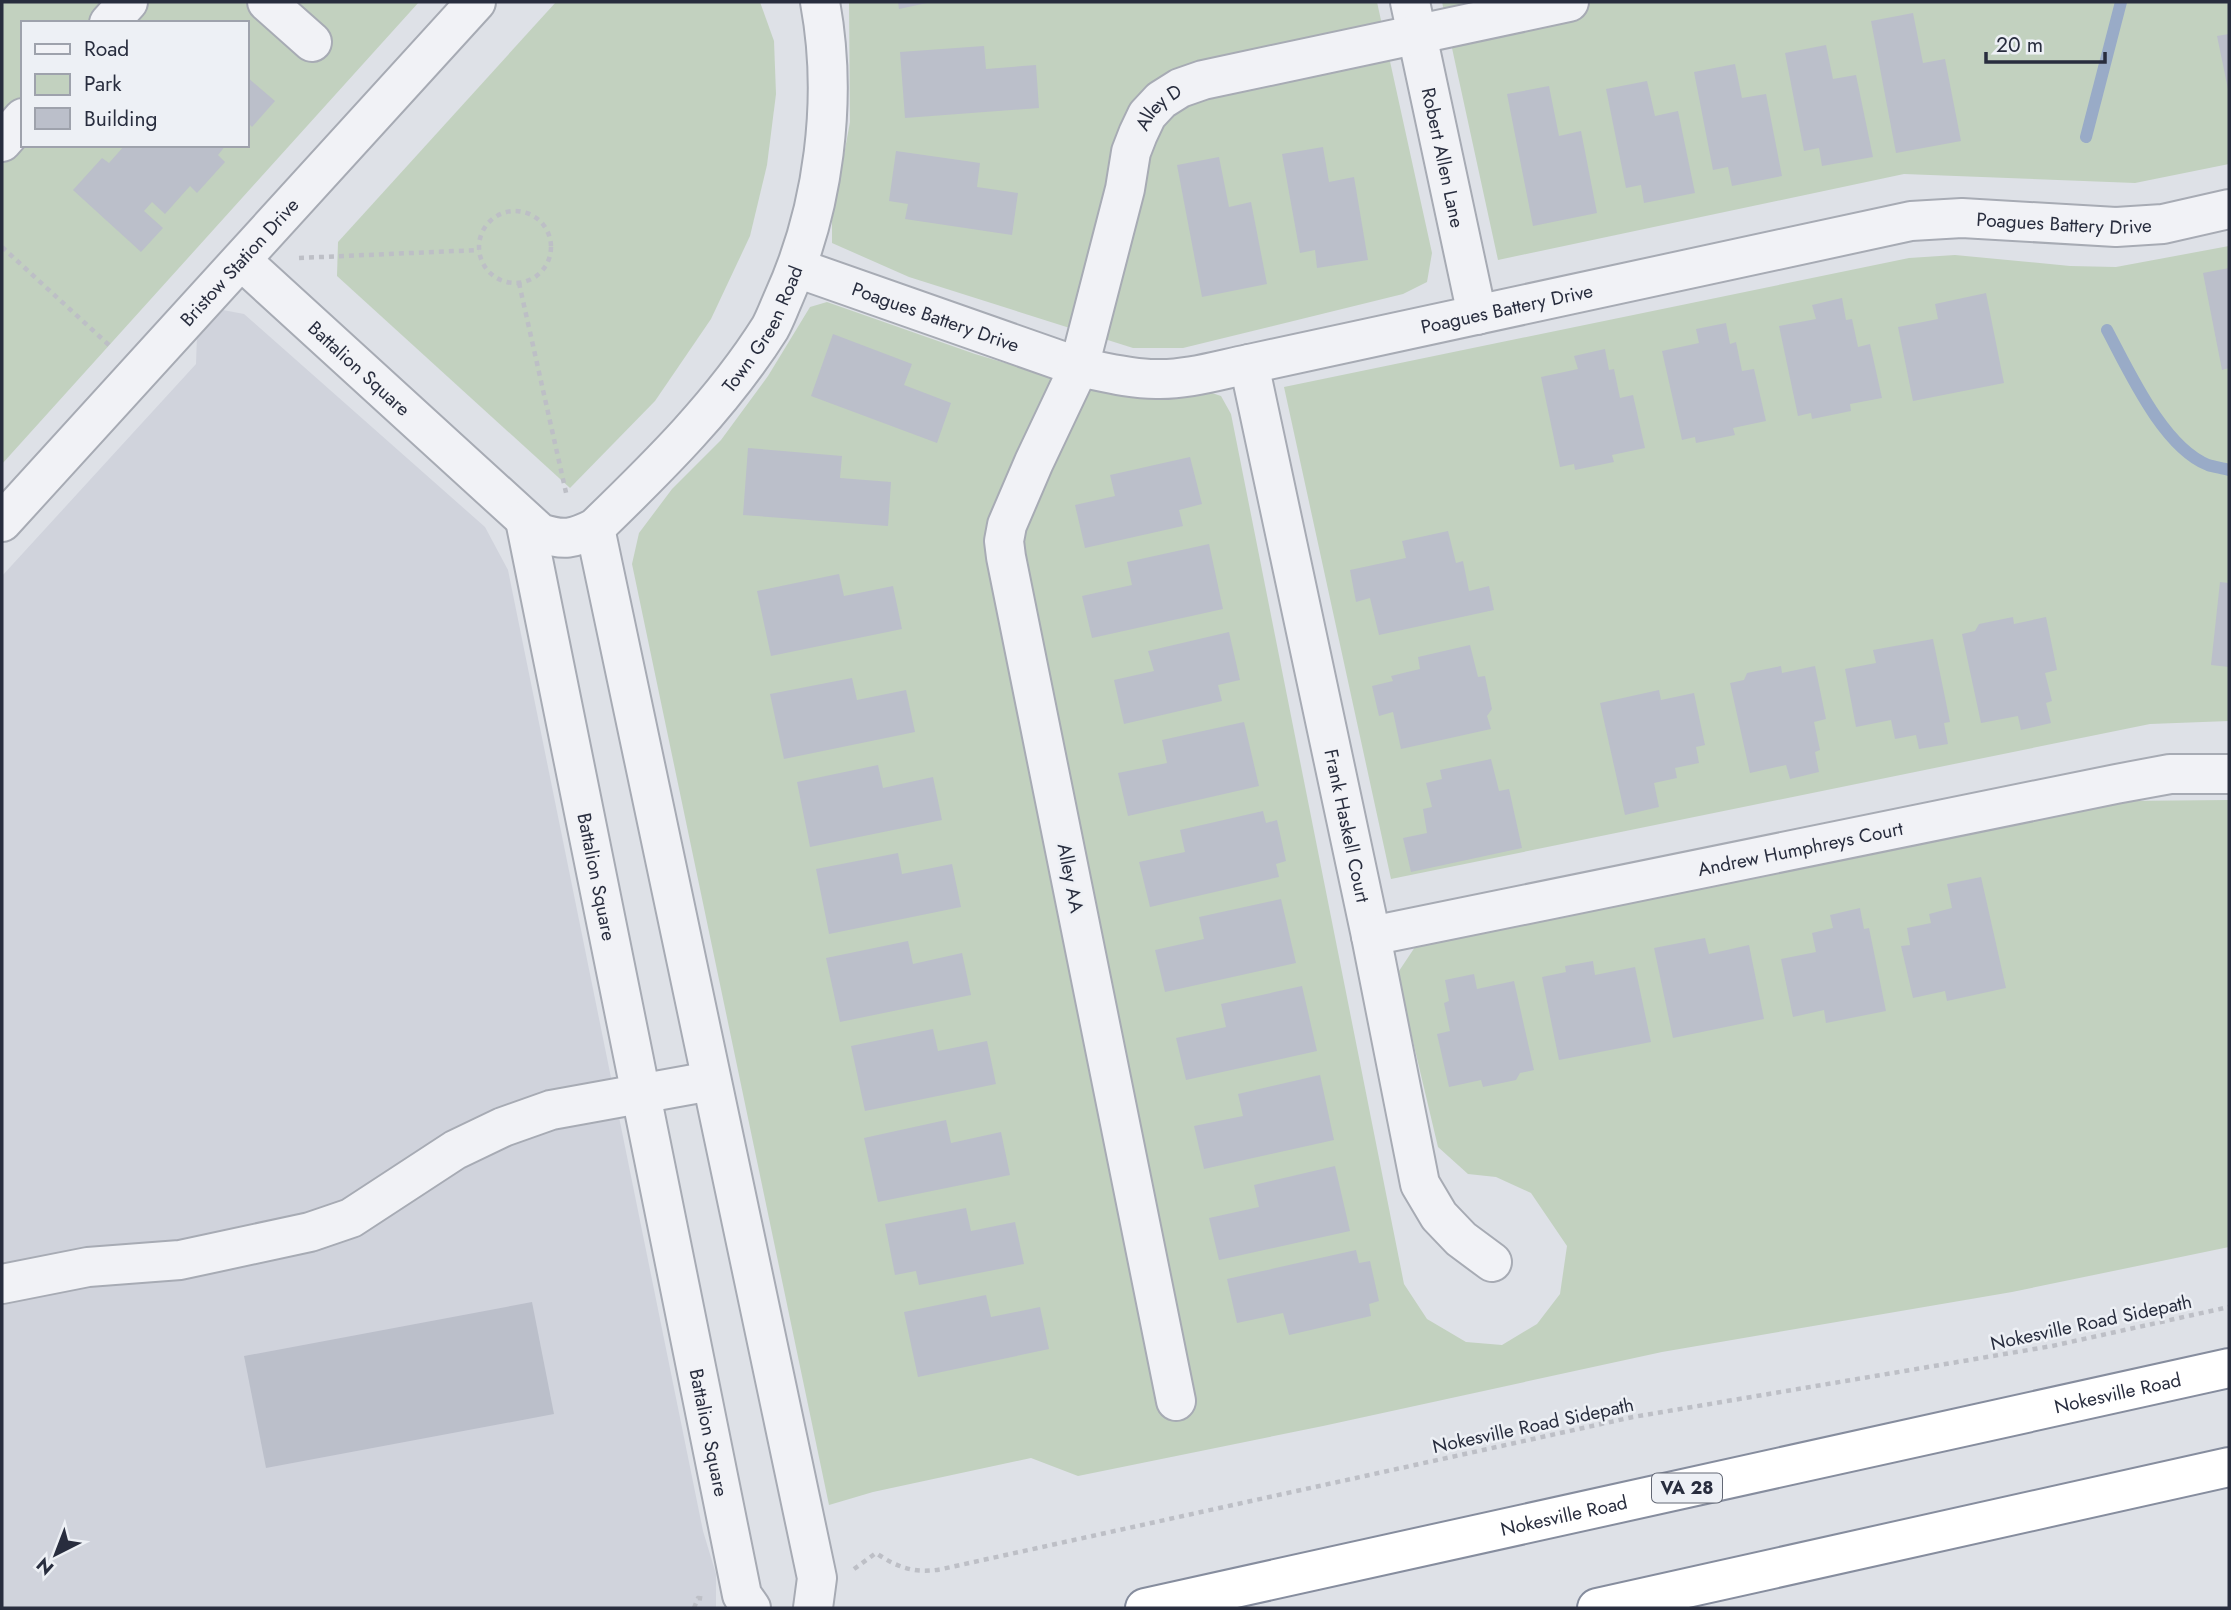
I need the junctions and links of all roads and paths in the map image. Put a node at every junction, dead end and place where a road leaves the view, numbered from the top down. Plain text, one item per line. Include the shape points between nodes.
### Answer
1 (128, 2) edge
2 (267, 2) edge
3 (476, 2) edge
4 (820, 2) edge
5 (1569, 2) edge
6 (1414, 18) edge
7 (111, 21) edge
8 (312, 42) dead end
9 (21, 120) edge
10 (2, 142) edge
11 (2229, 209) edge
12 (2, 247) edge
13 (479, 250) junction
14 (242, 261) junction
15 (797, 268) junction
16 (520, 283) junction
17 (1477, 315) junction
18 (1250, 364) junction
19 (1079, 366) junction
20 (139, 373) junction
21 (525, 520) junction
22 (2, 522) edge
23 (586, 533) junction
24 (2229, 774) edge
25 (1371, 936) junction
26 (711, 1081) junction
27 (641, 1093) junction
28 (1492, 1262) dead end
29 (2, 1284) edge
30 (2229, 1307) edge
31 (2229, 1368) edge
32 (1176, 1401) dead end
33 (2229, 1467) edge
34 (856, 1569) dead end
35 (751, 1608) edge
36 (813, 1608) edge
37 (1145, 1608) edge
38 (1597, 1608) edge

1 - 7 street
2 - 8 street
3 - 14 street, Bristow Station Drive
4 - 15 street, Town Green Road via 827,90 824,155
5 - 6 street, Alley D
6 - 17 street, Robert Allen Lane
6 - 19 street, Alley D via 1180,88 1147,114 1131,152
9 - 10 street
11 - 17 street, Poagues Battery Drive via 2163,224 2116,227 1962,218 1911,220
12 - 20 path
13 - 14 path
13 - 16 path via 494,277
13 - 16 path via 481,232 496,215 511,210 538,218 552,244 549,262 538,276
14 - 20 street, Bristow Station Drive
14 - 21 street, Battalion Square
15 - 19 street, Poagues Battery Drive
15 - 23 street, Town Green Road via 771,326 691,433
16 - 23 path
17 - 18 street, Poagues Battery Drive
18 - 19 street, Poagues Battery Drive via 1157,379
18 - 25 street, Frank Haskell Court
19 - 32 street, Alley AA via 1007,525 1004,541
20 - 22 street, Bristow Station Drive
21 - 23 street via 540,533 559,540
21 - 27 street, Battalion Square
23 - 26 street
24 - 25 street, Andrew Humphreys Court via 2170,774 2116,783
25 - 28 street, Frank Haskell Court via 1420,1184 1439,1216
26 - 27 street
26 - 36 street via 817,1578
27 - 29 street via 551,1111 503,1127 455,1150 334,1225 180,1260 88,1267
27 - 35 street, Battalion Square via 742,1595
30 - 34 path, Nokesville Road Sidepath via 2053,1346 1633,1417 942,1569 911,1570 876,1553
31 - 37 highway, Nokesville Road / VA 28
33 - 38 highway

